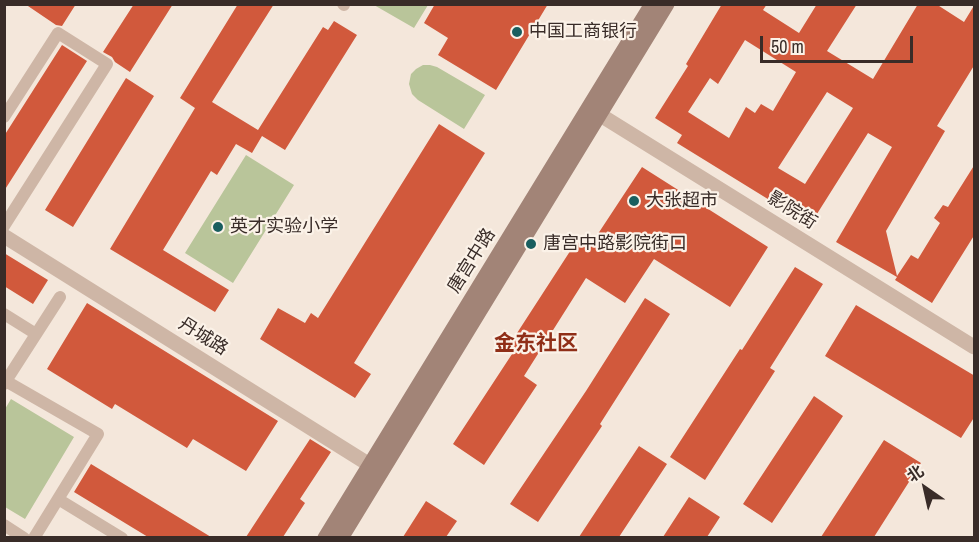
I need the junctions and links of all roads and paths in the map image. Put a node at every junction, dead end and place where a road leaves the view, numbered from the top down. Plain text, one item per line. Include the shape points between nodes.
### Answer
1 (652, 4) edge
2 (667, 4) edge
3 (594, 111) junction
4 (4, 117) edge
5 (4, 225) edge
6 (4, 236) edge
7 (60, 297) dead end
8 (4, 314) edge
9 (36, 334) junction
10 (975, 347) edge
11 (5, 382) edge
12 (375, 468) junction
13 (58, 499) junction
14 (4, 525) edge
15 (24, 537) edge
16 (34, 537) edge
17 (122, 537) edge
18 (325, 537) edge
19 (341, 537) edge

1 - 3 main road, 唐宫中路
2 - 3 main road, 唐宫中路
3 - 10 street, 影院街
3 - 12 main road, 唐宫中路
4 - 5 lane via 58,33 107,64
6 - 12 street, 丹城路
7 - 9 lane
8 - 9 lane
9 - 11 lane
11 - 13 lane via 98,434
12 - 18 main road, 唐宫中路
12 - 19 main road, 唐宫中路
13 - 16 lane
13 - 17 lane
14 - 15 lane

